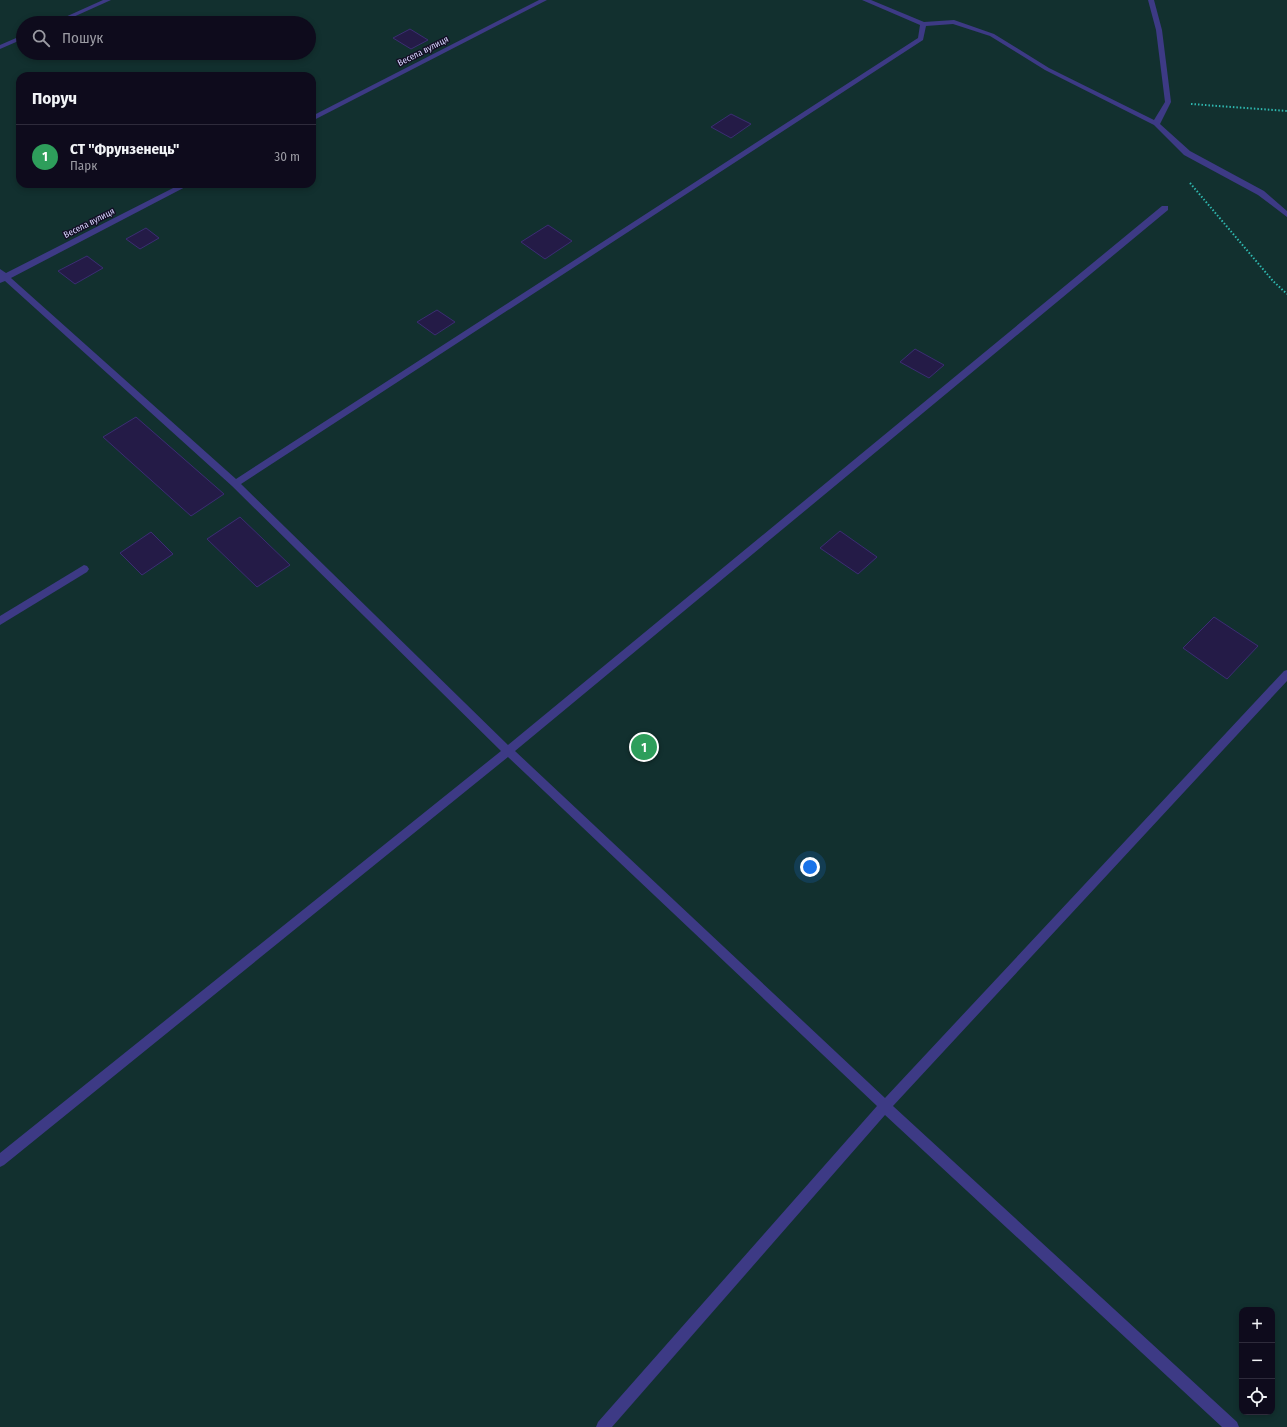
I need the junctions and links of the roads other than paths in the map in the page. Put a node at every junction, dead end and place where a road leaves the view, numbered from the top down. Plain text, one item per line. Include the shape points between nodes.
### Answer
1 (108, 0) edge
2 (544, 0) edge
3 (865, 0) edge
4 (1151, 0) edge
5 (72, 16) edge
6 (923, 24) junction
7 (16, 40) edge
8 (0, 47) edge
9 (316, 118) edge
10 (1156, 124) junction
11 (179, 188) edge
12 (1165, 208) dead end
13 (1287, 215) edge
14 (2, 277) edge
15 (235, 484) junction
16 (84, 569) dead end
17 (0, 621) edge
18 (1287, 674) edge
19 (508, 752) junction
20 (886, 1106) junction
21 (0, 1161) edge
22 (603, 1427) edge
23 (1232, 1427) edge

1 - 5 lane
2 - 9 lane, Весела вулиця
3 - 6 lane
4 - 10 lane via 1159,30 1168,102
6 - 10 lane via 954,22 992,35 1047,69
6 - 15 lane via 920,39
7 - 8 lane
10 - 13 lane via 1187,153 1261,193
11 - 14 lane, Весела вулиця
12 - 19 lane
14 - 15 lane
15 - 19 lane
16 - 17 lane
18 - 20 lane
19 - 20 lane
19 - 21 lane
20 - 22 lane
20 - 23 lane

